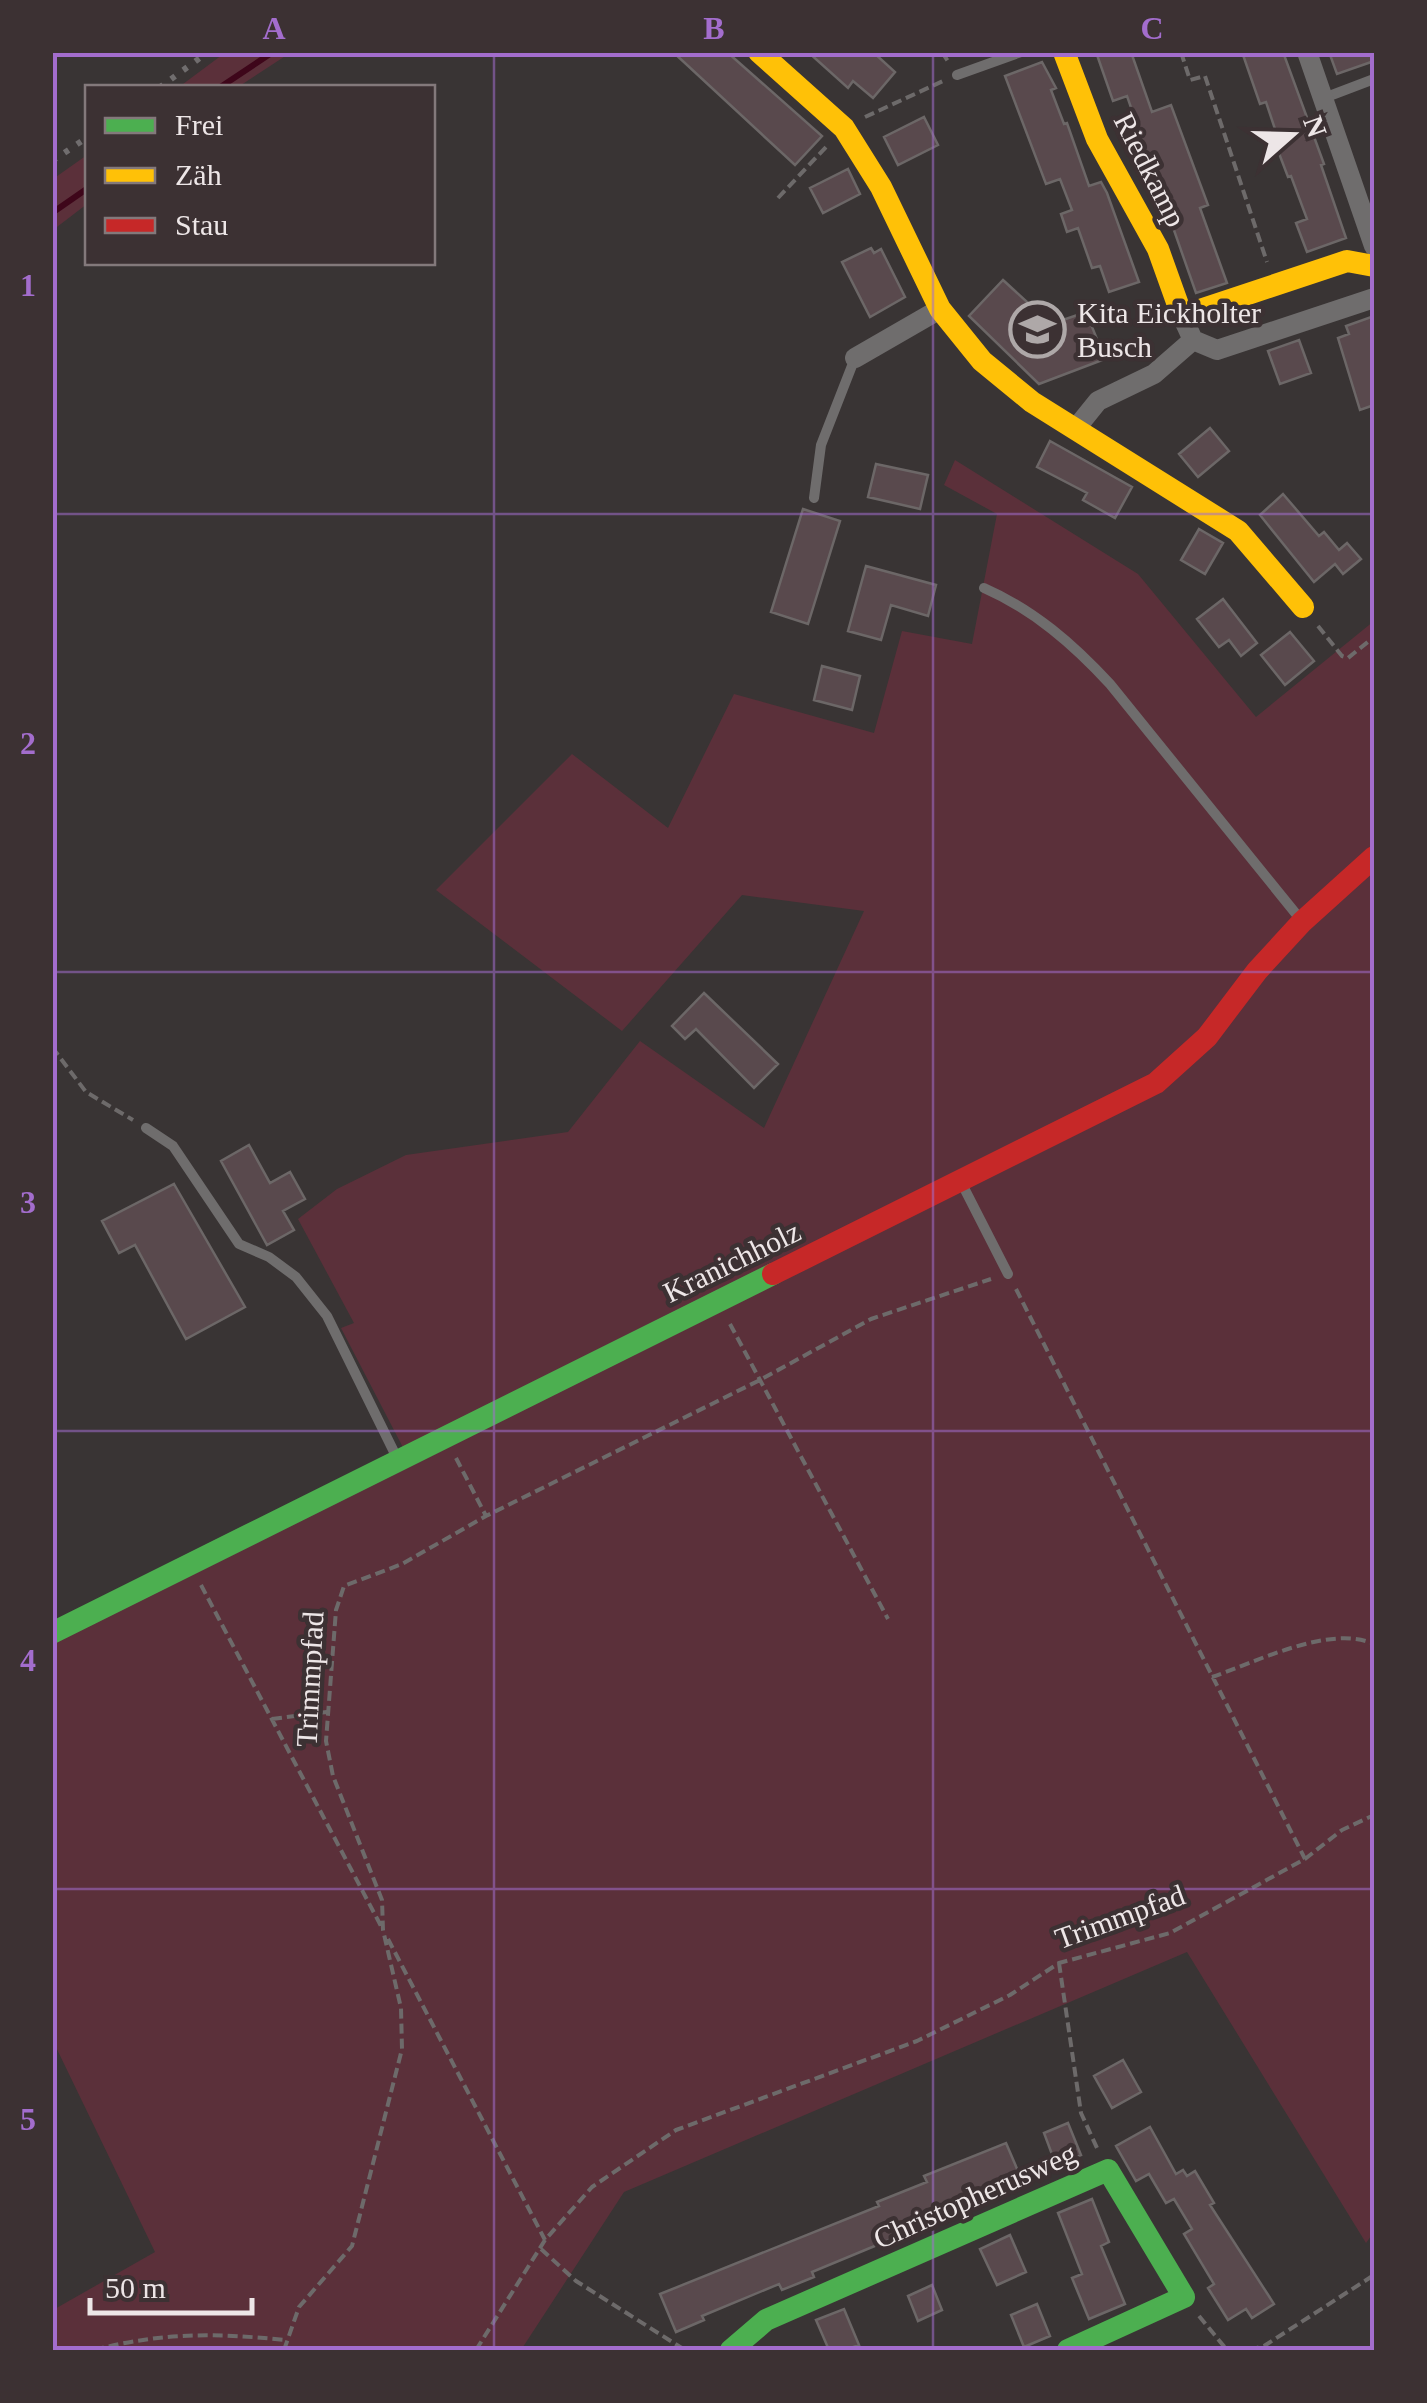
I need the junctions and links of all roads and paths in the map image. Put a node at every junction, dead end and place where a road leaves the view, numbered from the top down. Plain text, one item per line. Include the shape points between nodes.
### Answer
1 (759, 52) edge
2 (1020, 52) edge
3 (1064, 52) edge
4 (1181, 52) edge
5 (1307, 52) edge
6 (957, 75) dead end
7 (1374, 79) edge
8 (1324, 98) junction
9 (1374, 246) edge
10 (1374, 266) edge
11 (1275, 286) junction
12 (1374, 298) edge
13 (940, 309) junction
14 (1182, 316) junction
15 (1194, 340) junction
16 (856, 358) joint
17 (1077, 428) junction
18 (814, 498) dead end
19 (984, 588) dead end
20 (1303, 607) joint
21 (1374, 637) edge
22 (1374, 857) edge
23 (1302, 922) junction
24 (52, 1047) edge
25 (146, 1128) joint
26 (961, 1182) junction
27 (1008, 1274) junction
28 (718, 1303) junction
29 (760, 1380) junction
30 (446, 1437) junction
31 (398, 1460) junction
32 (486, 1516) junction
33 (192, 1566) junction
34 (888, 1619) dead end
35 (52, 1633) edge
36 (1374, 1644) edge
37 (1212, 1677) junction
38 (326, 1712) junction
39 (272, 1719) junction
40 (1374, 1815) edge
41 (1305, 1858) junction
42 (383, 1930) junction
43 (1059, 1963) junction
44 (1108, 2170) junction
45 (545, 2240) junction
46 (542, 2249) junction
47 (1374, 2274) edge
48 (1184, 2297) junction
49 (286, 2340) junction
50 (94, 2350) edge
51 (284, 2350) edge
52 (476, 2350) edge
53 (685, 2350) edge
54 (731, 2350) edge
55 (1068, 2350) edge
56 (1227, 2350) edge
57 (1250, 2350) edge

1 - 13 street via 844,128 881,187
2 - 6 lane
3 - 14 street, Riedkamp via 1097,139 1158,249
4 - 11 path via 1190,80 1204,76
5 - 8 street
7 - 8 lane
8 - 9 street
10 - 11 street via 1347,261
11 - 14 street
12 - 15 street via 1217,350
13 - 16 street
13 - 17 street via 982,361
14 - 15 street, Riedkamp
15 - 17 street via 1154,374 1098,401
16 - 18 lane via 821,445
17 - 20 street via 1238,531
19 - 23 lane via 1080,652
20 - 21 path via 1342,656
22 - 23 street, Kranichholz
23 - 26 street, Kranichholz via 1207,1037 1156,1084
24 - 25 path via 86,1092
25 - 31 lane via 173,1146 238,1244 269,1257 312,1295
26 - 27 lane
26 - 28 street, Kranichholz
27 - 29 path, Trimmpfad via 871,1319
27 - 37 path
28 - 29 path
28 - 30 street, Kranichholz
29 - 32 path, Trimmpfad
29 - 34 path
30 - 31 street, Kranichholz
30 - 32 path
31 - 33 street, Kranichholz
32 - 38 path, Trimmpfad via 402,1564 344,1586
33 - 35 street, Kranichholz
33 - 39 path
36 - 37 path via 1360,1637 1322,1639
37 - 41 path
38 - 39 path
38 - 42 path, Trimmpfad via 333,1776 382,1900
39 - 42 path
40 - 41 path, Trimmpfad
41 - 43 path, Trimmpfad via 1170,1933
42 - 45 path
42 - 49 path, Trimmpfad via 401,2008 402,2049 390,2100 352,2246 299,2307
43 - 44 path via 1081,2113
43 - 45 path, Trimmpfad via 917,2041 676,2130 592,2188
44 - 48 street, Christopherusweg
44 - 54 street, Christopherusweg via 766,2320
45 - 46 path, Trimmpfad
46 - 52 path, Trimmpfad
46 - 53 path via 576,2281
47 - 57 path
48 - 55 street
48 - 56 path
49 - 50 path via 215,2333 148,2337
49 - 51 path, Trimmpfad

